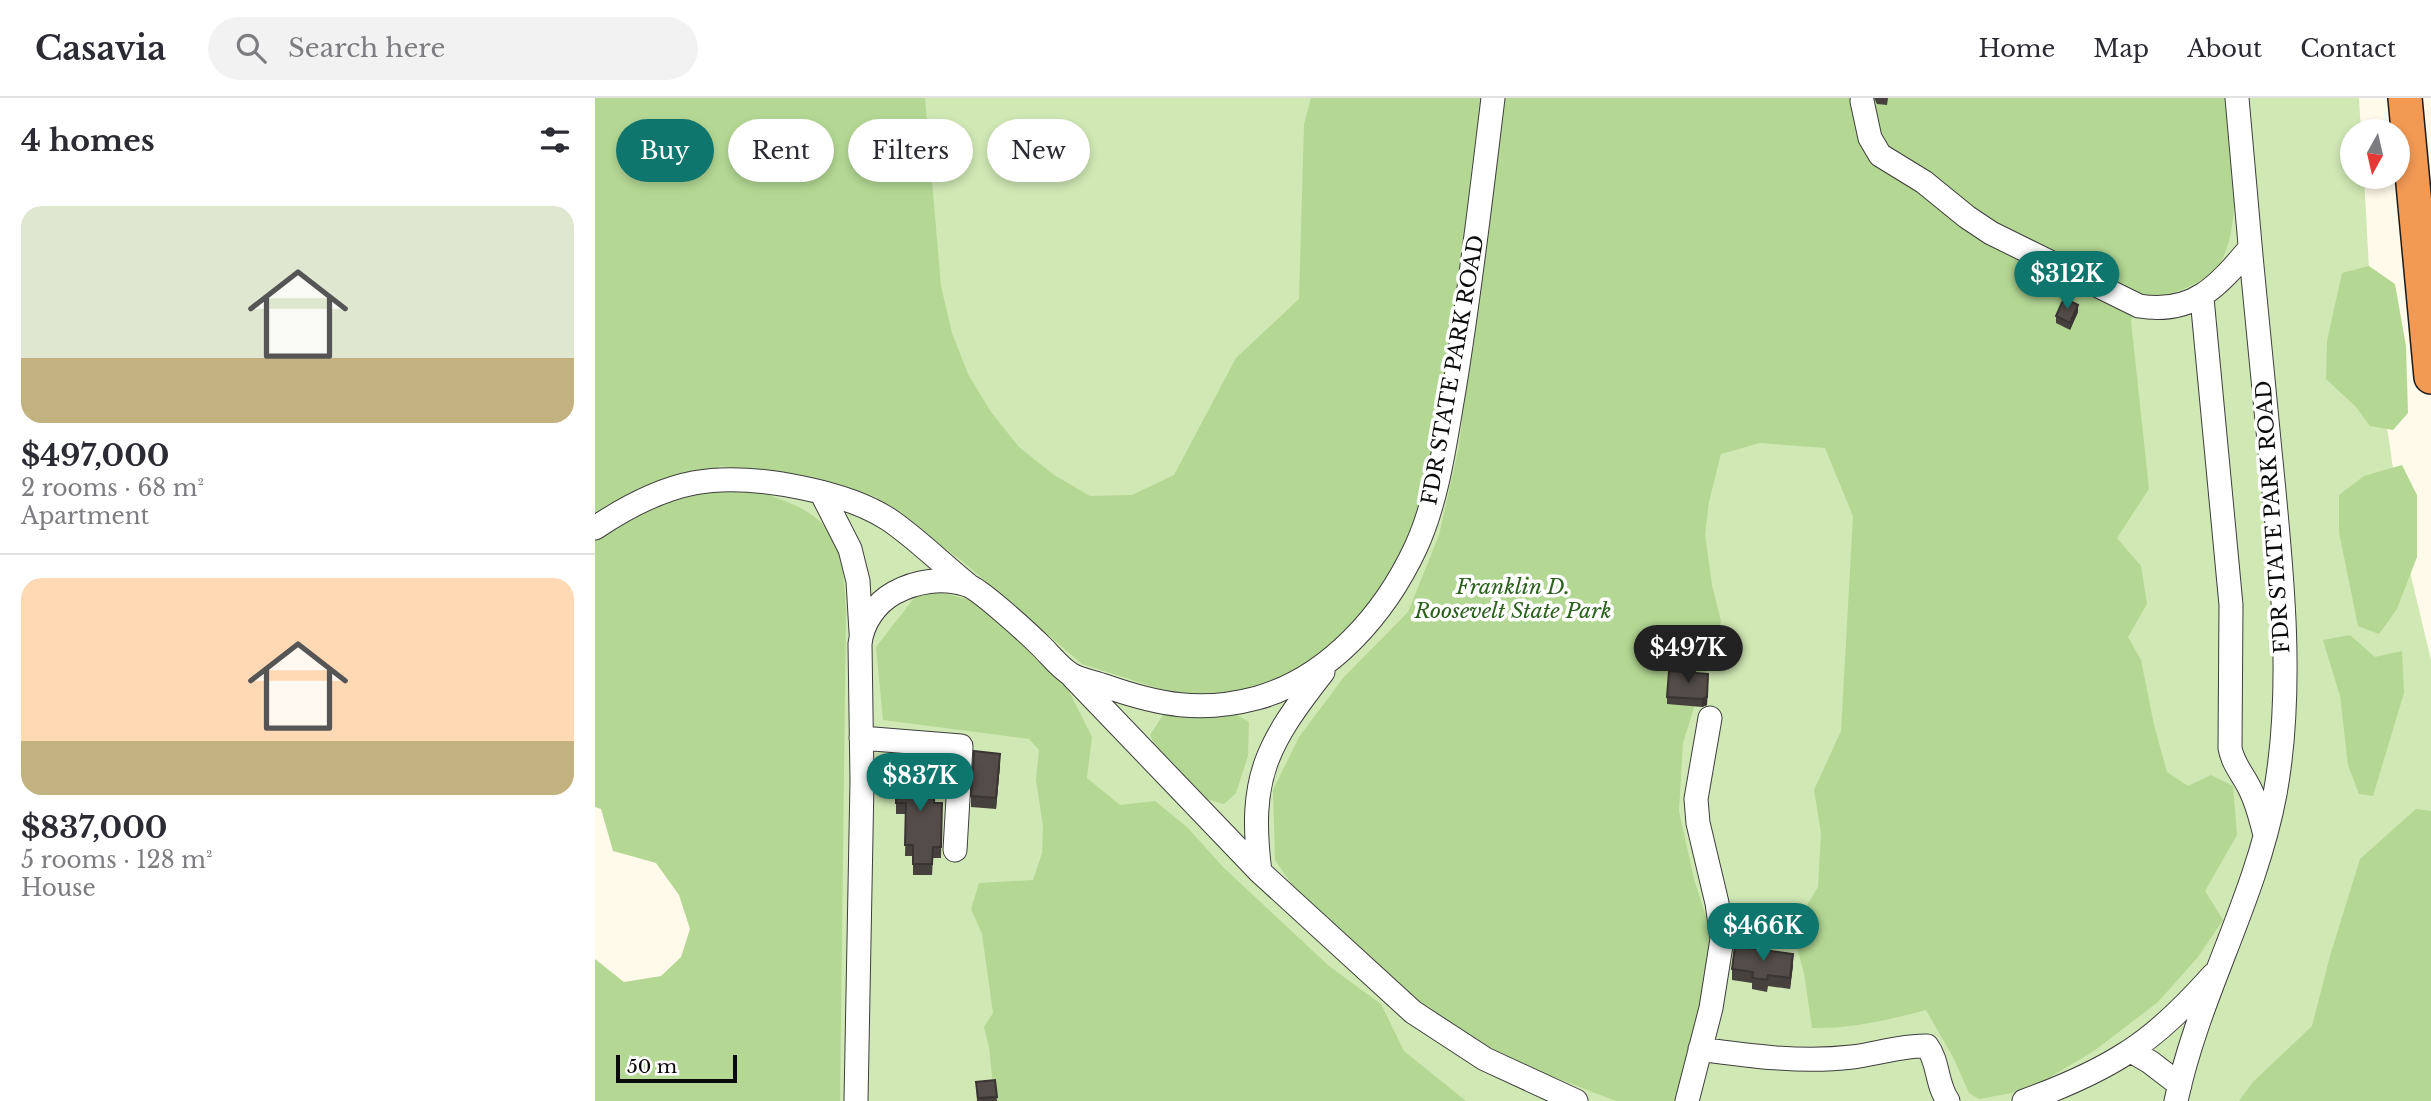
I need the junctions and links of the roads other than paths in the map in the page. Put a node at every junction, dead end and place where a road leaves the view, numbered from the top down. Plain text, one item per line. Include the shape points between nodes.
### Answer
1 (1493, 98) edge
2 (2237, 98) edge
3 (2405, 98) edge
4 (2424, 98) edge
5 (1862, 102) dead end
6 (2431, 178) edge
7 (2250, 248) junction
8 (2220, 282) junction
9 (2254, 292) junction
10 (2202, 298) junction
11 (2431, 377) edge
12 (821, 492) junction
13 (595, 528) edge
14 (970, 586) junction
15 (861, 632) junction
16 (1335, 656) junction
17 (1071, 674) junction
18 (1710, 718) dead end
19 (862, 738) junction
20 (2278, 773) junction
21 (2243, 777) junction
22 (2266, 838) junction
23 (955, 850) dead end
24 (1260, 872) junction
25 (2218, 970) junction
26 (1700, 1049) junction
27 (2130, 1051) junction
28 (2178, 1093) edge
29 (856, 1101) edge
30 (1576, 1101) edge
31 (1687, 1101) edge
32 (1948, 1101) edge
33 (2024, 1101) edge

1 - 16 lane, FDR STATE PARK ROAD via 1469,301 1427,520 1398,580
2 - 7 lane, FDR STATE PARK ROAD
3 - 11 highway
4 - 6 highway
5 - 10 lane via 1870,138 1880,155 1924,181 1991,233 2139,306 2174,307
7 - 8 lane
7 - 9 lane, FDR STATE PARK ROAD
8 - 9 lane
8 - 10 lane
9 - 20 lane, FDR STATE PARK ROAD via 2282,589
10 - 21 lane via 2231,605 2230,748
12 - 13 lane, FDR STATE PARK ROAD via 738,478 700,482 646,498
12 - 14 lane, FDR STATE PARK ROAD via 888,519
12 - 15 lane via 850,549 858,581
14 - 15 lane via 914,584 888,596
14 - 17 lane, FDR STATE PARK ROAD
15 - 19 lane
16 - 17 lane, FDR STATE PARK ROAD via 1291,685 1223,706 1188,707 1142,699
16 - 24 lane, FDR STATE PARK ROAD via 1298,704 1267,757 1257,805
17 - 24 lane, FDR STATE PARK ROAD
18 - 26 lane via 1696,799 1722,939
19 - 23 lane via 961,746
19 - 29 lane
20 - 21 lane
20 - 22 lane, FDR STATE PARK ROAD
21 - 22 lane
22 - 25 lane, FDR STATE PARK ROAD
24 - 30 lane, FDR STATE PARK ROAD via 1413,1012 1485,1059
25 - 27 lane, FDR STATE PARK ROAD via 2177,1013
25 - 28 lane, FDR STATE PARK ROAD
26 - 31 lane
26 - 32 lane via 1804,1059 1927,1046
27 - 28 lane via 2150,1062
27 - 33 lane, FDR STATE PARK ROAD via 2061,1088

